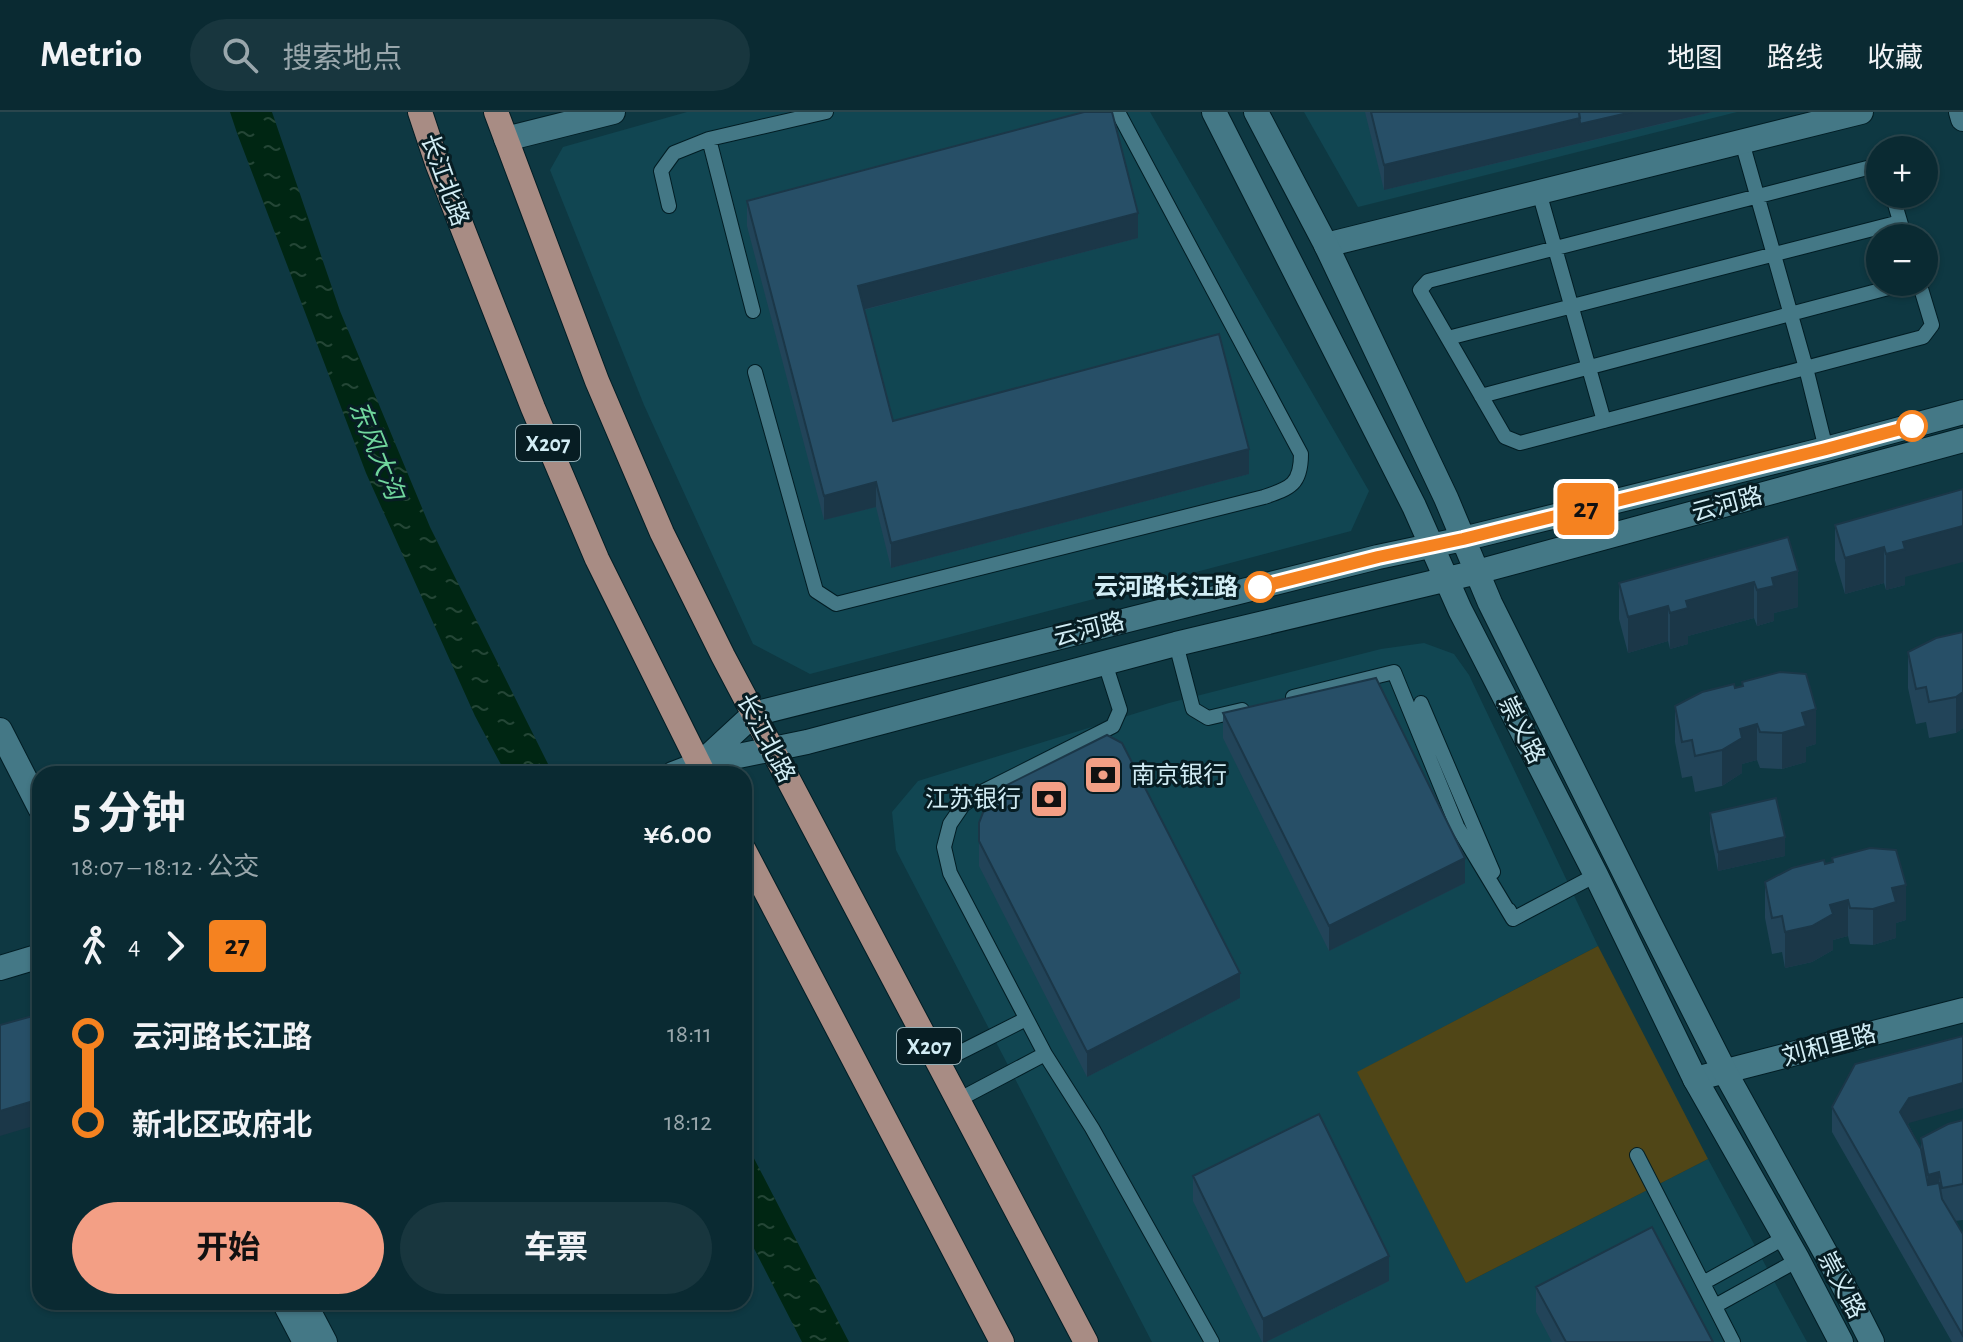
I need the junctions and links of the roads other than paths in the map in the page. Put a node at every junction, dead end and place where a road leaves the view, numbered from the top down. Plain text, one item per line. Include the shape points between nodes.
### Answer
1 (420, 112) edge
2 (496, 112) edge
3 (613, 112) edge
4 (826, 112) edge
5 (1118, 112) edge
6 (1214, 112) edge
7 (1256, 112) edge
8 (1861, 112) edge
9 (1961, 112) edge
10 (1963, 119) edge
11 (506, 139) junction
12 (709, 139) junction
13 (1742, 142) junction
14 (1866, 168) edge
15 (1539, 192) junction
16 (1758, 196) junction
17 (669, 206) dead end
18 (1896, 208) edge
19 (1900, 222) joint
20 (1326, 245) junction
21 (1554, 249) junction
22 (1774, 254) junction
23 (1866, 294) edge
24 (1923, 296) edge
25 (1571, 306) junction
26 (753, 311) dead end
27 (1791, 314) junction
28 (1448, 338) junction
29 (1589, 368) junction
30 (1806, 368) junction
31 (755, 372) dead end
32 (1481, 396) junction
33 (1963, 412) edge
34 (1604, 421) junction
35 (1963, 440) edge
36 (1826, 449) junction
37 (1463, 539) junction
38 (1432, 546) junction
39 (1477, 572) junction
40 (1447, 579) junction
41 (1176, 644) junction
42 (1105, 663) junction
43 (1285, 699) edge
44 (1421, 703) dead end
45 (1254, 707) edge
46 (754, 714) junction
47 (0, 730) edge
48 (772, 749) junction
49 (700, 766) edge
50 (704, 766) edge
51 (712, 766) edge
52 (32, 792) edge
53 (752, 865) edge
54 (1596, 875) junction
55 (1513, 919) junction
56 (32, 958) edge
57 (0, 968) edge
58 (1963, 1010) edge
59 (1026, 1019) junction
60 (1045, 1054) junction
61 (939, 1063) junction
62 (1725, 1072) junction
63 (1695, 1079) junction
64 (958, 1100) junction
65 (1637, 1155) dead end
66 (1784, 1238) junction
67 (1798, 1260) junction
68 (1703, 1283) junction
69 (1715, 1306) junction
70 (288, 1310) edge
71 (308, 1310) edge
72 (305, 1342) edge
73 (325, 1342) edge
74 (1002, 1342) edge
75 (1086, 1342) edge
76 (1212, 1342) edge
77 (1733, 1342) edge
78 (1841, 1342) edge
79 (1872, 1342) edge

1 - 49 main road, 长江北路 / X207 via 597,559
2 - 11 main road, 长江北路 / X207
3 - 11 street
4 - 12 lane
5 - 31 lane via 1301,454 1301,473 1289,489 836,604 816,591
6 - 38 street, 崇义路
7 - 20 street, 崇义路
8 - 13 street
9 - 10 street
11 - 46 main road, 长江北路 / X207 via 597,381 662,533
12 - 17 lane via 674,153 661,171
12 - 26 lane
13 - 15 street
13 - 16 lane
14 - 16 lane
15 - 20 street
15 - 21 lane
16 - 21 lane
16 - 22 lane
18 - 19 lane
19 - 22 lane
20 - 37 street, 崇义路
21 - 25 lane
21 - 28 lane via 1428,281 1420,290
22 - 25 lane
22 - 27 lane
23 - 27 lane
24 - 30 lane via 1932,325 1923,337
25 - 28 lane
25 - 29 lane
27 - 29 lane
27 - 30 lane
28 - 32 lane
29 - 32 lane
29 - 34 lane
30 - 34 lane
30 - 36 lane
32 - 34 lane via 1505,437 1520,443
33 - 36 street, 云河路
35 - 39 street, 云河路
36 - 37 street, 云河路
37 - 38 street, 云河路
37 - 39 street, 崇义路
38 - 40 street, 崇义路
38 - 46 street, 云河路
39 - 40 street, 云河路
39 - 62 street, 崇义路
40 - 41 street, 云河路
40 - 54 street, 崇义路
41 - 42 street, 云河路
41 - 45 lane via 1193,709 1208,718
42 - 48 street, 云河路
42 - 59 lane via 1120,710 1113,726 971,799 950,824 944,847 950,873
43 - 55 lane via 1394,672 1457,826
44 - 55 lane
46 - 48 main road, 长江北路 / X207
46 - 50 street, 云河路
47 - 52 street
48 - 51 street, 云河路
48 - 61 main road, 长江北路 / X207
53 - 74 main road
54 - 55 lane
54 - 63 street, 崇义路
56 - 57 street
58 - 62 street, 刘和里路
59 - 60 lane
59 - 61 lane
60 - 64 lane
60 - 76 lane
61 - 64 main road, 长江北路 / X207
62 - 63 street, 刘和里路
62 - 79 street, 崇义路
63 - 66 street, 崇义路
64 - 75 main road, 长江北路 / X207
65 - 68 lane
66 - 67 street, 崇义路
66 - 68 lane
67 - 69 lane
67 - 78 street, 崇义路
68 - 69 lane
69 - 77 lane
70 - 72 street
71 - 73 street

